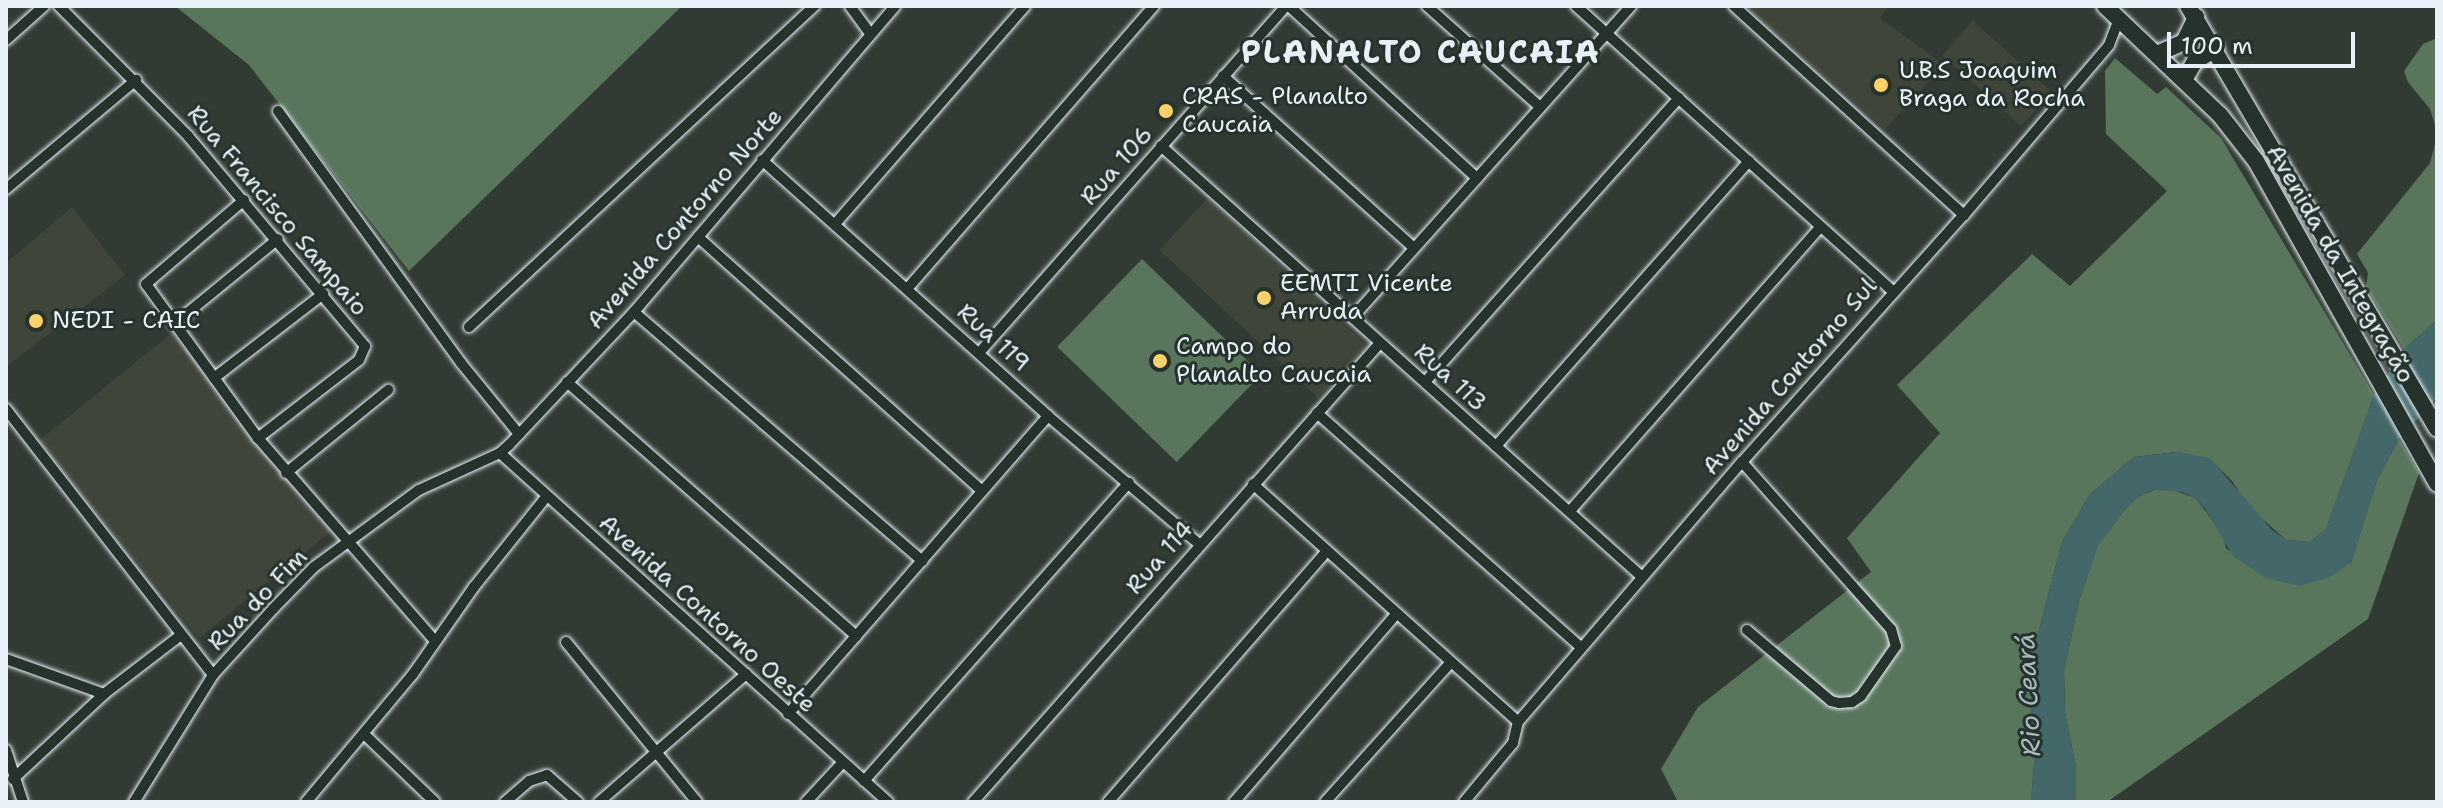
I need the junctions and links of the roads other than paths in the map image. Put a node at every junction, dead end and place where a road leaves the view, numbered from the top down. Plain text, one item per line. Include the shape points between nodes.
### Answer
1 (44, 6) edge
2 (59, 6) edge
3 (815, 6) edge
4 (850, 6) edge
5 (895, 6) edge
6 (1025, 6) edge
7 (1154, 6) edge
8 (1287, 6) edge
9 (1427, 6) edge
10 (1576, 6) edge
11 (1631, 6) edge
12 (1734, 6) edge
13 (2105, 6) edge
14 (2192, 12) edge
15 (2119, 19) junction
16 (870, 34) junction
17 (1607, 34) junction
18 (6, 40) edge
19 (2216, 49) junction
20 (2157, 54) junction
21 (1223, 76) junction
22 (136, 80) junction
23 (2184, 80) junction
24 (1679, 98) junction
25 (1540, 107) junction
26 (278, 111) dead end
27 (1161, 146) junction
28 (762, 160) junction
29 (1749, 161) junction
30 (1477, 178) junction
31 (6, 189) edge
32 (244, 200) junction
33 (1964, 215) junction
34 (835, 224) junction
35 (1820, 227) junction
36 (698, 237) junction
37 (278, 239) junction
38 (1414, 248) junction
39 (907, 289) junction
40 (1893, 291) junction
41 (323, 294) junction
42 (634, 312) junction
43 (1353, 317) junction
44 (174, 324) junction
45 (469, 327) dead end
46 (1380, 343) junction
47 (979, 353) junction
48 (214, 378) junction
49 (567, 382) junction
50 (1425, 382) junction
51 (388, 390) dead end
52 (6, 409) edge
53 (1317, 413) junction
54 (1048, 416) junction
55 (2437, 428) edge
56 (519, 434) junction
57 (258, 438) junction
58 (1496, 446) junction
59 (500, 453) junction
60 (1742, 462) junction
61 (286, 473) junction
62 (1129, 483) junction
63 (1253, 484) junction
64 (2437, 484) edge
65 (982, 491) junction
66 (546, 497) junction
67 (1570, 511) junction
68 (348, 542) junction
69 (1199, 544) junction
70 (1326, 552) junction
71 (922, 561) junction
72 (1642, 577) junction
73 (1396, 614) junction
74 (1747, 630) dead end
75 (181, 635) junction
76 (856, 636) junction
77 (434, 640) junction
78 (566, 642) dead end
79 (1581, 647) junction
80 (6, 659) edge
81 (1451, 662) junction
82 (746, 674) junction
83 (213, 675) junction
84 (104, 694) junction
85 (788, 714) junction
86 (1518, 722) junction
87 (364, 734) junction
88 (6, 750) edge
89 (655, 754) junction
90 (843, 762) junction
91 (13, 779) junction
92 (864, 781) junction
93 (23, 802) edge
94 (134, 802) edge
95 (306, 802) edge
96 (435, 802) edge
97 (505, 802) edge
98 (578, 802) edge
99 (599, 802) edge
100 (697, 802) edge
101 (806, 802) edge
102 (888, 802) edge
103 (973, 802) edge
104 (1108, 802) edge
105 (1234, 802) edge
106 (1325, 802) edge
107 (1464, 802) edge

1 - 18 street
2 - 22 street, Rua Francisco Sampaio
3 - 45 street
4 - 16 street
5 - 16 street, Avenida Contorno Norte
6 - 34 street
7 - 39 street
8 - 21 street, Rua 106
8 - 30 street
9 - 25 street
10 - 17 street
11 - 17 street
12 - 33 street
13 - 15 main road, Avenida da Integração
14 - 19 main road, Avenida da Integração
14 - 20 main road via 2184,42
15 - 20 main road, Avenida da Integração
15 - 33 street, Avenida Contorno Sul via 2109,45
16 - 28 street, Avenida Contorno Norte
17 - 24 street
17 - 25 street
19 - 23 main road via 2195,61
19 - 55 main road, Avenida da Integração
20 - 23 main road, Avenida da Integração
21 - 27 street, Rua 106
21 - 38 street
22 - 31 street
22 - 32 street, Rua Francisco Sampaio
23 - 64 main road, Avenida da Integração via 2256,161
24 - 29 street
24 - 50 street
25 - 30 street
26 - 56 street via 461,363
27 - 43 street, Rua 113
27 - 47 street, Rua 106
28 - 34 street, Rua 119
28 - 36 street, Avenida Contorno Norte
29 - 35 street
29 - 58 street
30 - 38 street
32 - 37 street, Rua Francisco Sampaio
32 - 44 street via 146,284
33 - 40 street, Avenida Contorno Sul
34 - 39 street, Rua 119
35 - 40 street
35 - 67 street
36 - 42 street, Avenida Contorno Norte
36 - 65 street
37 - 41 street, Rua Francisco Sampaio
37 - 44 street
38 - 43 street
39 - 47 street, Rua 119
40 - 60 street, Avenida Contorno Sul
41 - 48 street
41 - 57 street, Rua Francisco Sampaio via 365,346 365,353
42 - 49 street, Avenida Contorno Norte
42 - 71 street
43 - 46 street, Rua 113
44 - 48 street
46 - 50 street, Rua 113
46 - 53 street, Rua 114
47 - 54 street, Rua 119
48 - 57 street
49 - 56 street, Avenida Contorno Norte
49 - 76 street
50 - 58 street, Rua 113
51 - 61 street
52 - 75 street
53 - 63 street, Rua 114
53 - 79 street
54 - 62 street, Rua 119
54 - 65 street
56 - 59 street, Avenida Contorno Norte
57 - 61 street
58 - 67 street, Rua 113
59 - 66 street, Avenida Contorno Oeste
59 - 68 street, Rua do Fim via 419,490
60 - 72 street, Avenida Contorno Sul
60 - 74 street via 1891,629 1896,646 1861,696 1839,703
61 - 68 street
62 - 69 street, Rua 119
62 - 92 street
63 - 69 street, Rua 114
63 - 70 street
65 - 71 street
66 - 77 street
66 - 82 street, Avenida Contorno Oeste
67 - 72 street, Rua 113
68 - 77 street
68 - 83 street, Rua do Fim via 314,567
69 - 103 street, Rua 114
70 - 73 street
70 - 104 street
71 - 76 street
72 - 79 street, Avenida Contorno Sul
73 - 81 street
73 - 105 street
75 - 83 street
75 - 84 street
76 - 85 street
77 - 87 street
78 - 89 street
79 - 86 street, Avenida Contorno Sul
80 - 84 street
81 - 86 street
81 - 106 street
82 - 85 street, Avenida Contorno Oeste
82 - 89 street
83 - 94 street, Rua do Fim
84 - 91 street
85 - 90 street, Avenida Contorno Oeste
86 - 107 street, Avenida Contorno Sul via 1513,743
87 - 95 street
87 - 96 street
88 - 91 street
89 - 99 street
89 - 100 street
90 - 92 street, Avenida Contorno Oeste
90 - 101 street
91 - 93 street
92 - 102 street, Avenida Contorno Oeste
97 - 98 street via 529,781 547,775

